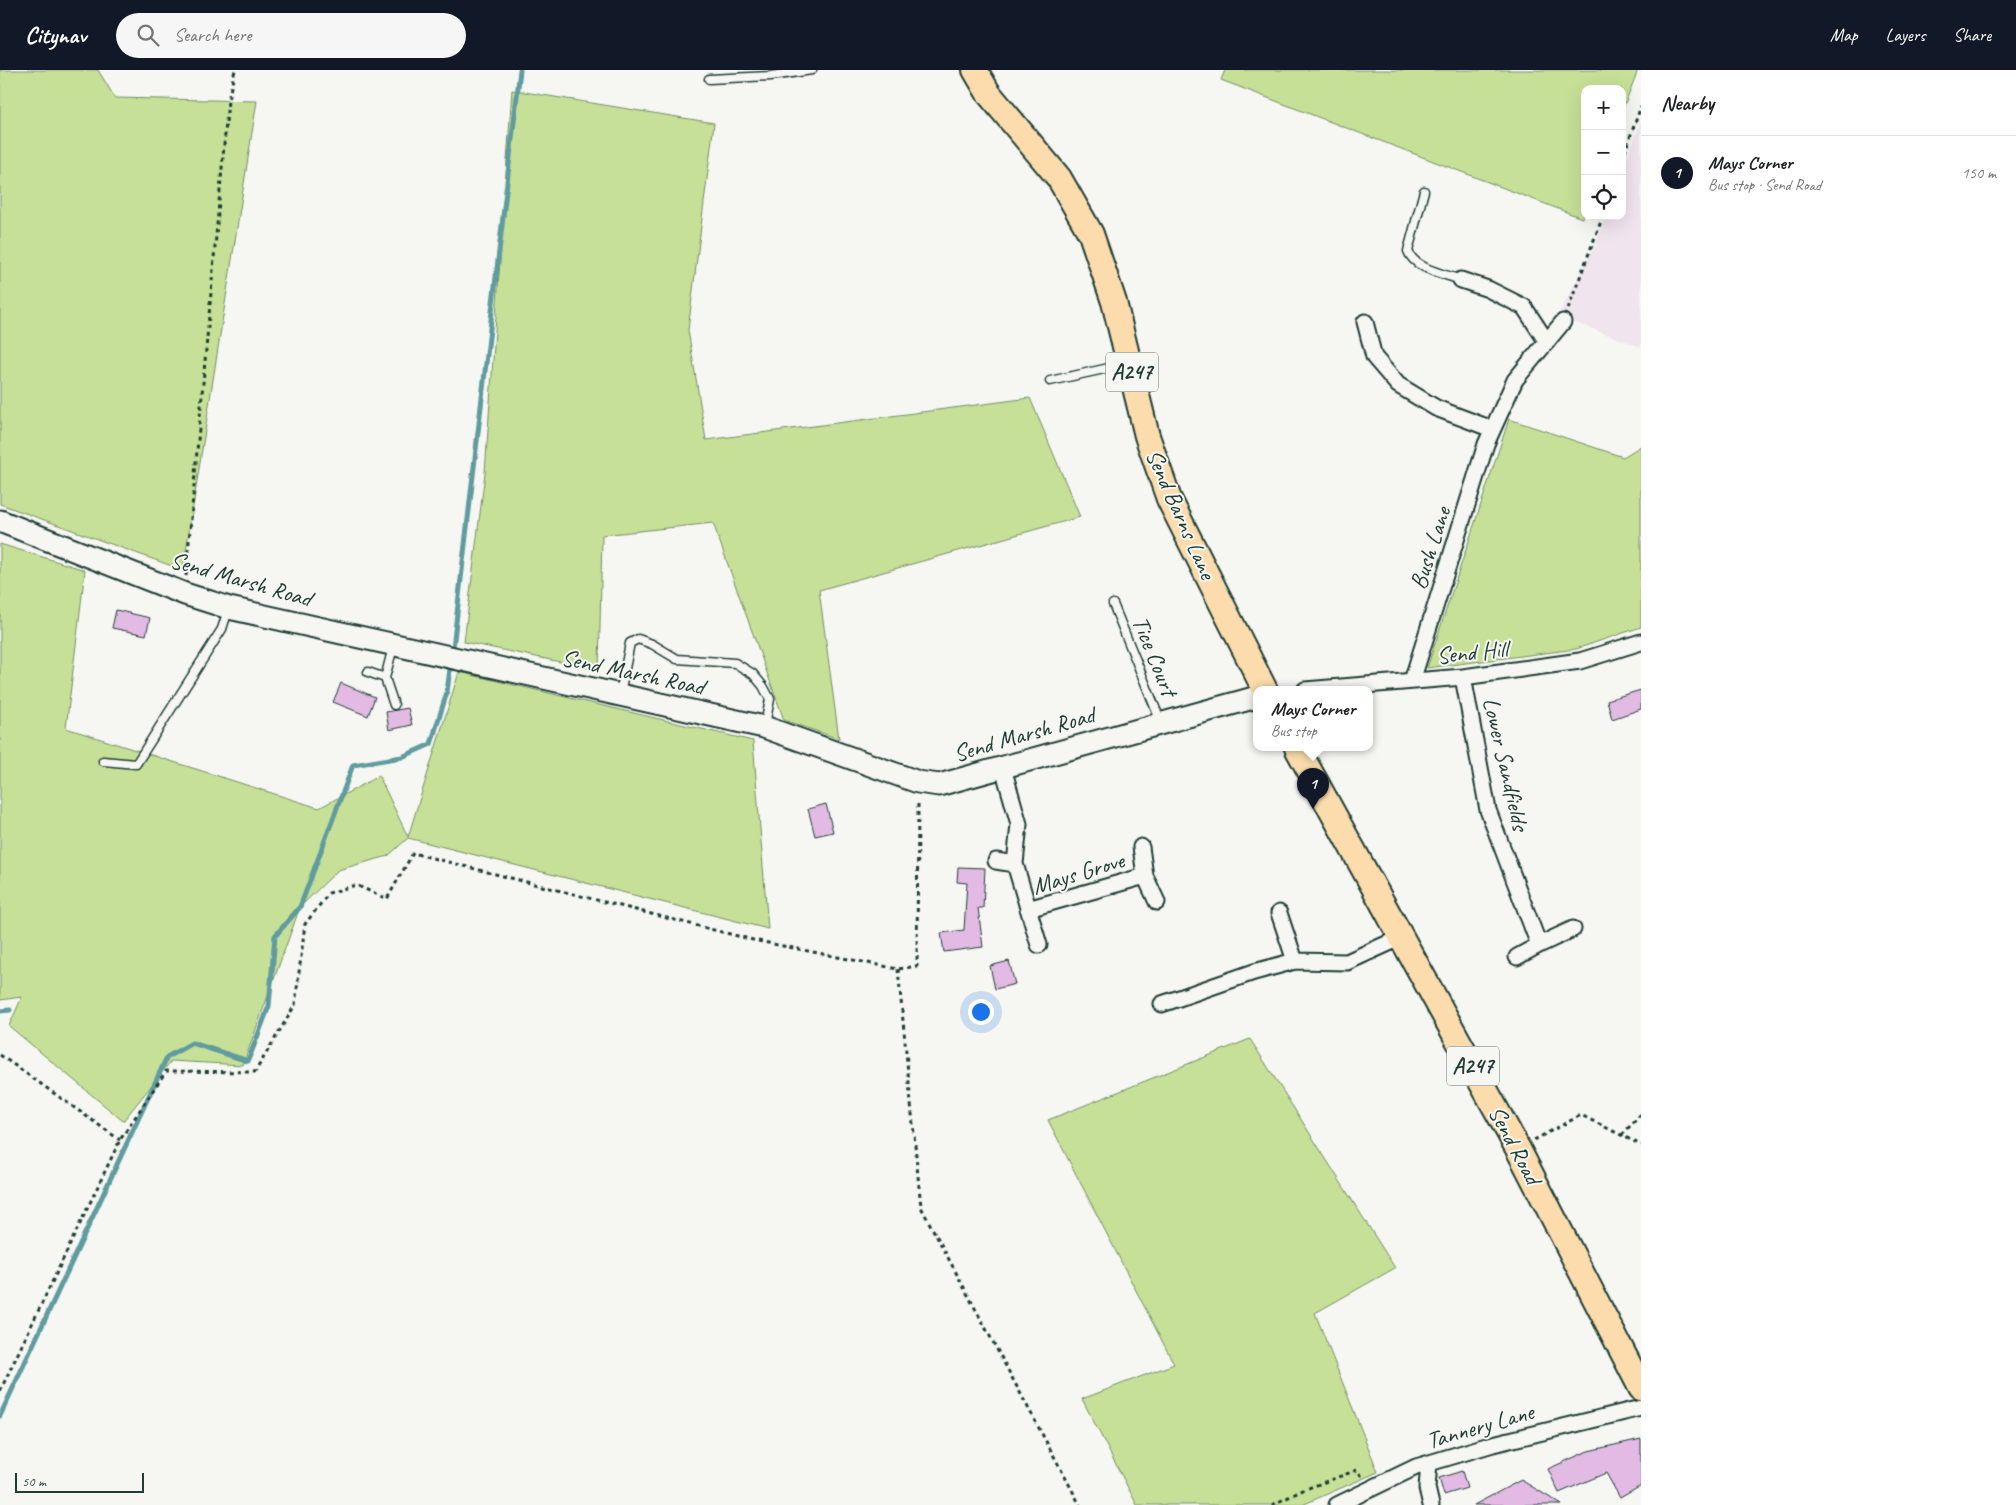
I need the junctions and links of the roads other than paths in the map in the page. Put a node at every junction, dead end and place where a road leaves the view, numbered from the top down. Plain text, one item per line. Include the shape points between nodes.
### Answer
1 (812, 70) edge
2 (976, 70) edge
3 (709, 79) dead end
4 (1424, 191) dead end
5 (1461, 280) joint
6 (1366, 322) dead end
7 (1563, 322) road end
8 (1547, 342) junction
9 (1130, 364) junction
10 (1050, 381) dead end
11 (1492, 430) junction
12 (0, 521) edge
13 (1113, 604) dead end
14 (229, 608) junction
15 (1641, 642) edge
16 (393, 645) junction
17 (368, 672) dead end
18 (1463, 677) junction
19 (385, 678) junction
20 (1412, 680) junction
21 (1263, 686) edge
22 (1347, 686) edge
23 (620, 694) junction
24 (1253, 698) edge
25 (394, 705) dead end
26 (1161, 722) junction
27 (764, 727) junction
28 (1299, 751) edge
29 (103, 762) dead end
30 (1003, 768) junction
31 (1141, 847) dead end
32 (996, 861) dead end
33 (1015, 864) junction
34 (1145, 876) junction
35 (1157, 902) dead end
36 (1028, 909) junction
37 (1279, 913) dead end
38 (1573, 929) dead end
39 (1402, 937) junction
40 (1039, 945) dead end
41 (1539, 945) junction
42 (1517, 957) dead end
43 (1295, 961) junction
44 (1162, 1004) dead end
45 (1641, 1388) edge
46 (1641, 1408) edge
47 (1428, 1463) junction
48 (1336, 1505) edge
49 (1431, 1505) edge

1 - 3 lane
2 - 9 main road, Send Barns Lane / A247 via 989,94 1059,178 1091,234
4 - 5 lane via 1408,251 1410,258
5 - 8 street via 1524,307
6 - 11 street via 1374,357 1398,385 1436,408
7 - 8 street, Bush Lane
8 - 11 street, Bush Lane via 1515,380
9 - 10 lane
9 - 21 main road, Send Barns Lane / A247 via 1147,436 1169,499
11 - 20 street, Bush Lane via 1450,553
12 - 14 main road, Send Marsh Road via 185,594
13 - 26 lane, Tice Court
14 - 16 main road, Send Marsh Road
14 - 29 lane via 222,629 136,764
15 - 18 street, Send Hill via 1580,661
16 - 19 lane
16 - 23 main road, Send Marsh Road
17 - 19 lane
18 - 20 street, Send Hill
18 - 41 street, Lower Sandfields via 1488,810
19 - 25 lane
20 - 22 street, Send Hill
23 - 27 main road, Send Marsh Road
23 - 27 lane via 630,643 638,639 677,659 735,663 753,674 770,699
24 - 26 main road, Send Marsh Road
26 - 30 main road, Send Marsh Road
27 - 30 main road, Send Marsh Road via 918,782 939,785
28 - 39 main road, Send Road / A247
30 - 33 street via 1019,824
31 - 34 street, Mays Grove
32 - 33 street, Mays Grove
33 - 36 street
34 - 35 street, Mays Grove
34 - 36 street, Mays Grove
36 - 40 street, Mays Grove
37 - 43 street
38 - 41 street
39 - 43 street via 1347,962
39 - 45 main road, Send Road / A247 via 1518,1149
41 - 42 street
43 - 44 street
46 - 47 street, Tannery Lane
47 - 48 street, Tannery Lane
47 - 49 street via 1427,1488

